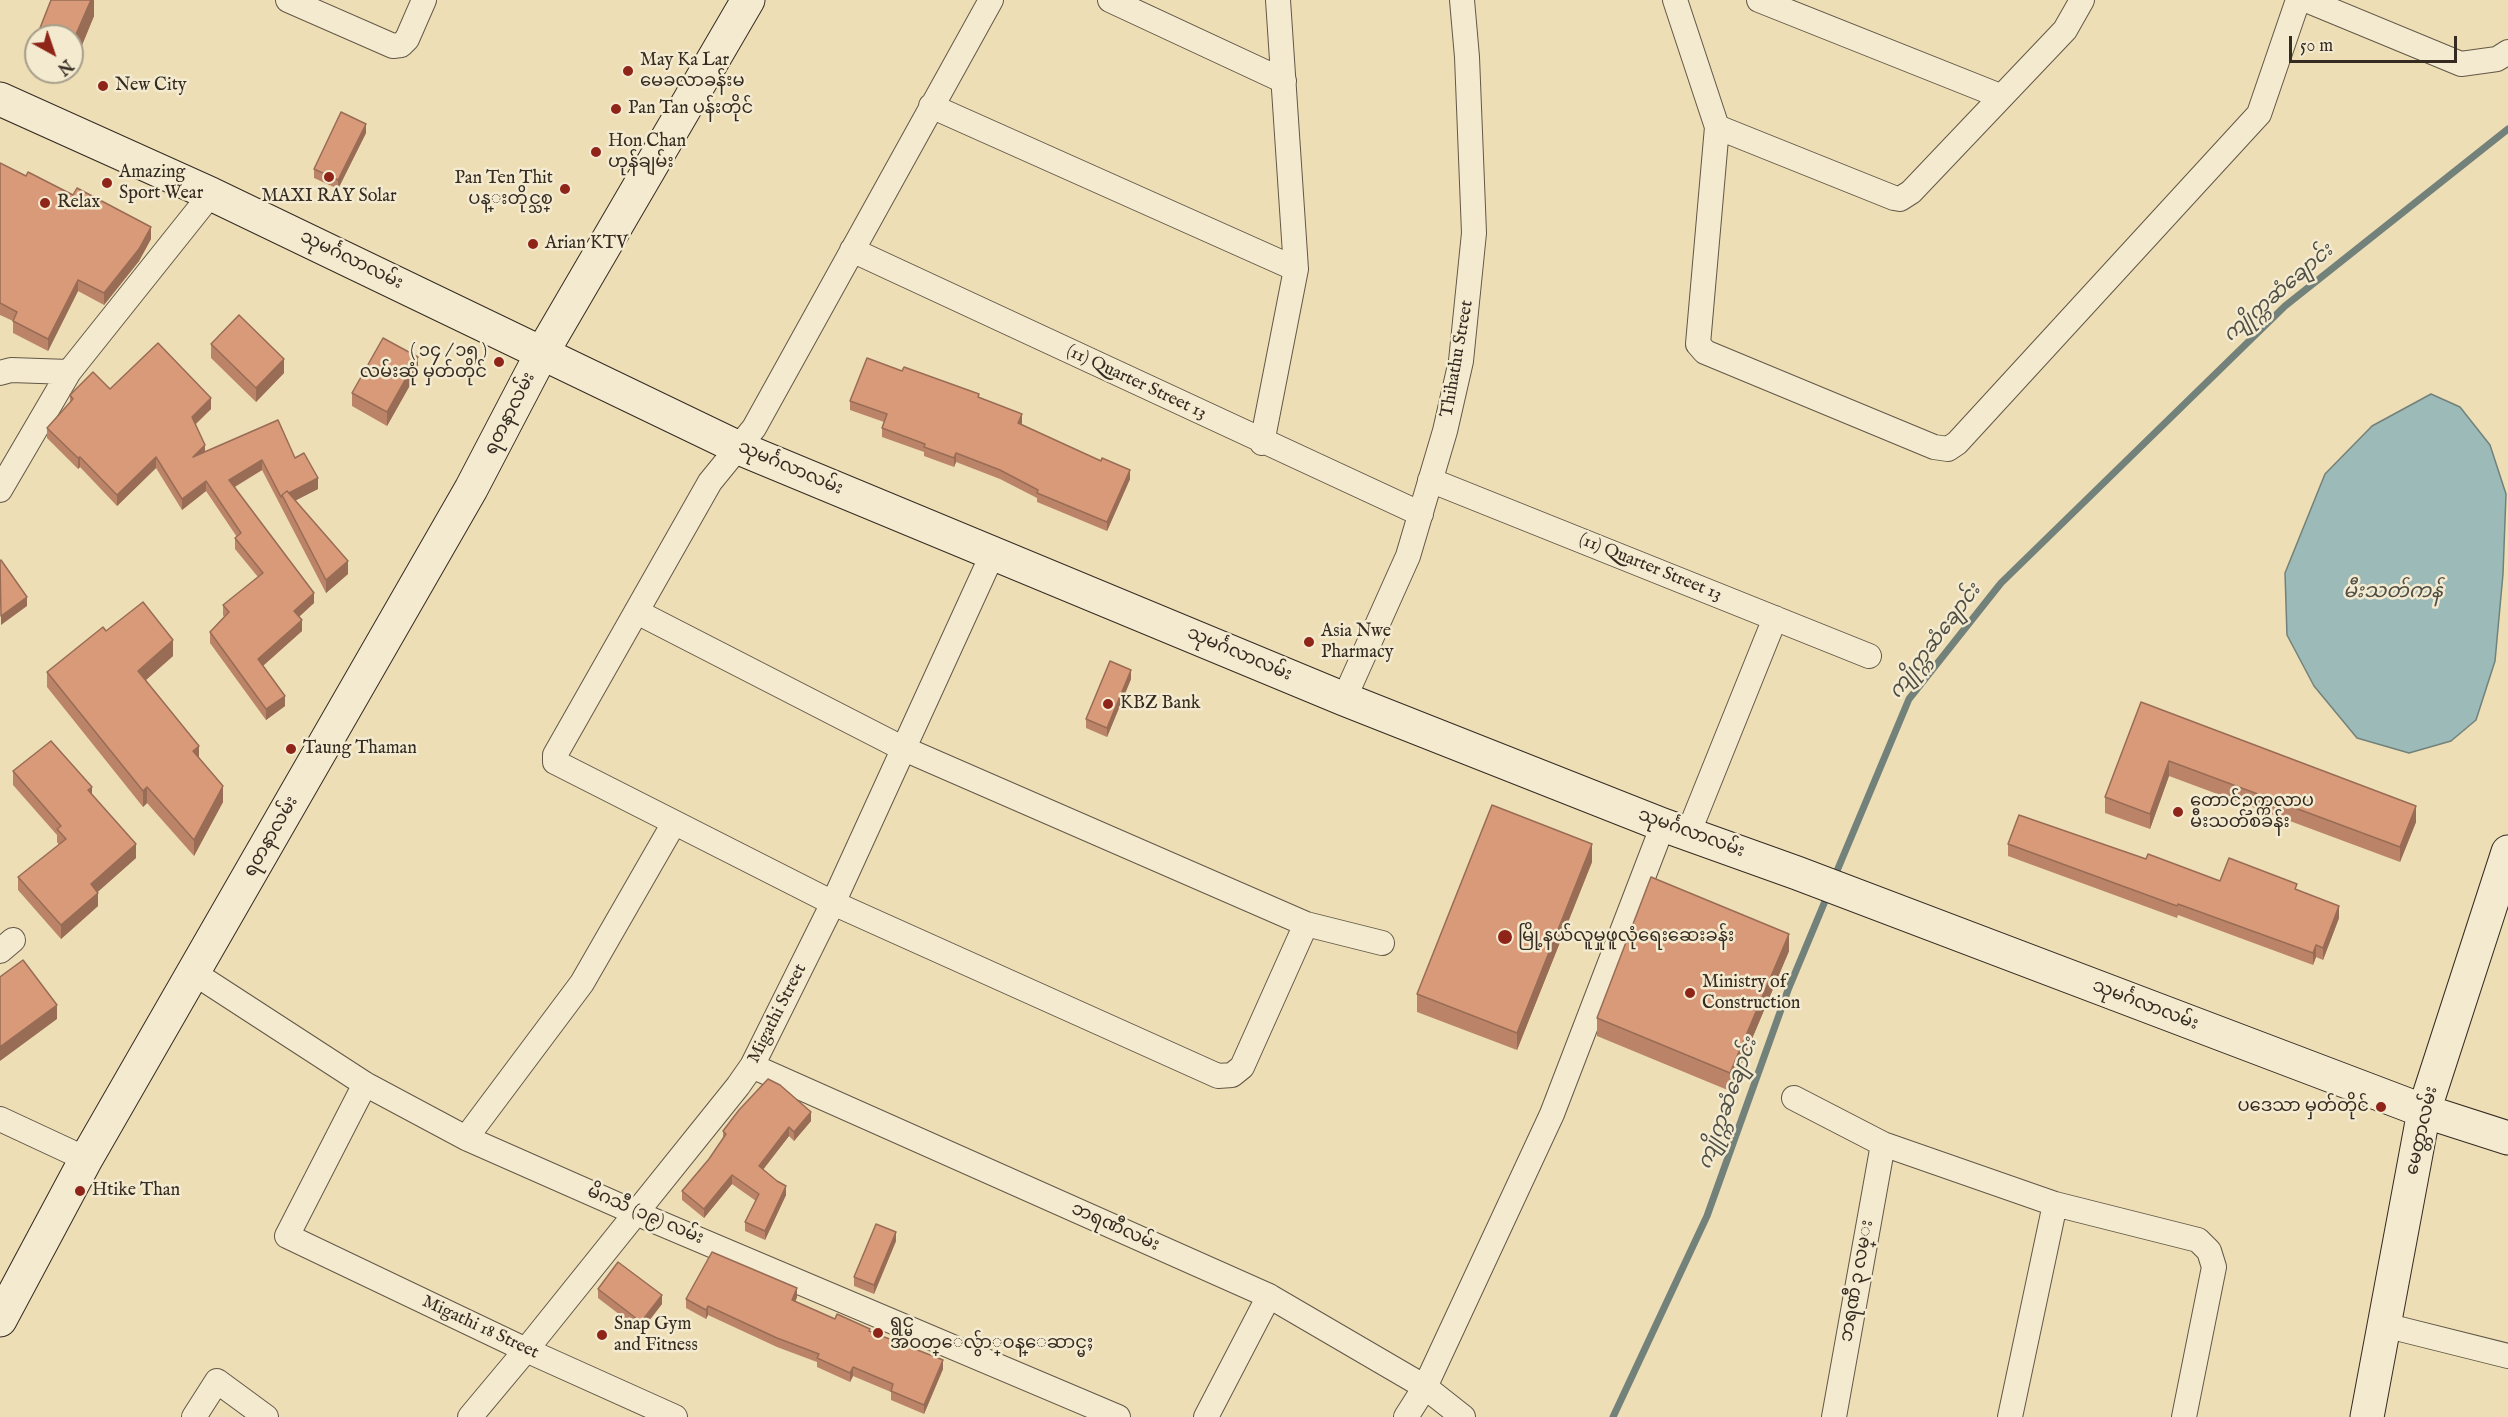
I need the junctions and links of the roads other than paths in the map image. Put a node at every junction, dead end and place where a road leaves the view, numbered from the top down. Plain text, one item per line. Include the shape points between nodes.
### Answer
1 (288, 0) edge
2 (424, 0) edge
3 (748, 0) edge
4 (991, 0) edge
5 (1110, 0) edge
6 (1278, 0) edge
7 (1462, 0) edge
8 (1675, 0) edge
9 (1759, 0) edge
10 (2082, 0) edge
11 (2298, 0) edge
12 (2306, 0) edge
13 (2508, 52) edge
14 (1284, 81) junction
15 (2000, 96) junction
16 (0, 99) edge
17 (931, 106) junction
18 (1717, 128) junction
19 (211, 194) junction
20 (852, 250) junction
21 (1296, 269) junction
22 (542, 353) junction
23 (69, 372) junction
24 (0, 373) edge
25 (1262, 442) junction
26 (739, 448) junction
27 (1431, 480) junction
28 (0, 490) edge
29 (1421, 514) junction
30 (993, 553) junction
31 (637, 612) junction
32 (1775, 618) junction
33 (1869, 656) dead end
34 (1344, 699) junction
35 (902, 748) junction
36 (674, 823) junction
37 (1676, 829) junction
38 (2508, 852) edge
39 (834, 903) junction
40 (2499, 911) edge
41 (1306, 924) junction
42 (1382, 943) dead end
43 (194, 973) junction
44 (752, 1066) junction
45 (365, 1084) junction
46 (1794, 1098) dead end
47 (2424, 1111) junction
48 (0, 1119) edge
49 (466, 1138) junction
50 (2508, 1138) edge
51 (1883, 1144) junction
52 (86, 1159) junction
53 (2055, 1204) junction
54 (636, 1213) junction
55 (1269, 1296) junction
56 (0, 1320) edge
57 (2384, 1325) junction
58 (526, 1350) junction
59 (2508, 1356) edge
60 (1425, 1387) junction
61 (194, 1417) edge
62 (266, 1417) edge
63 (470, 1417) edge
64 (675, 1417) edge
65 (1118, 1417) edge
66 (1206, 1417) edge
67 (1406, 1417) edge
68 (1463, 1417) edge
69 (1834, 1417) edge
70 (2010, 1417) edge
71 (2184, 1417) edge
72 (2367, 1417) edge

1 - 2 street via 393,46 407,39
3 - 22 main road, ရတနာလမ်း
4 - 17 street
5 - 14 street
6 - 14 street
7 - 27 street, Thihathu Street via 1474,233 1461,361
8 - 18 street
9 - 15 street
10 - 15 street via 2065,30
11 - 18 street via 2259,114 1948,449 1934,447 1705,352 1698,344
12 - 13 street via 2461,64 2497,59
14 - 21 street
15 - 18 street via 1911,192 1900,199
16 - 19 main road, သုမင်္ဂလာလမ်း
17 - 20 street
17 - 21 street
19 - 22 main road, သုမင်္ဂလာလမ်း
19 - 23 street
20 - 25 street, (11) Quarter Street 13
20 - 26 street via 754,428
21 - 25 street
22 - 26 main road, သုမင်္ဂလာလမ်း
22 - 43 main road, ရတနာလမ်း via 471,489
23 - 24 street
23 - 28 street
25 - 29 street, (11) Quarter Street 13
26 - 30 main road, သုမင်္ဂလာလမ်း
26 - 31 street via 710,482
27 - 29 street, Thihathu Street
27 - 32 street, (11) Quarter Street 13
29 - 34 street, Thihathu Street via 1408,556
30 - 34 main road, သုမင်္ဂလာလမ်း
30 - 35 street, Migathi Street
31 - 35 street
31 - 36 street via 555,755 555,762
32 - 33 street, (11) Quarter Street 13
32 - 37 street
34 - 37 main road, သုမင်္ဂလာလမ်း
35 - 39 street, Migathi Street
35 - 41 street
36 - 39 street
36 - 49 street via 578,990
37 - 47 main road, သုမင်္ဂလာလမ်း
37 - 60 street via 1552,1114
38 - 40 main road, မေတ္တာလမ်း
39 - 41 street via 1218,1076 1232,1076 1242,1067
39 - 44 street, Migathi Street
40 - 47 main road, မေတ္တာလမ်း
41 - 42 street
43 - 45 street, မိဂသီ (၁၉) လမ်း
43 - 52 main road, ရတနာလမ်း
44 - 54 street, Migathi Street
44 - 55 street, ဘရဏီလမ်း
45 - 49 street, မိဂသီ (၁၉) လမ်း
45 - 58 street, Migathi 18 Street via 287,1236
46 - 51 street
47 - 50 main road, သုမင်္ဂလာလမ်း
47 - 57 main road, မေတ္တာလမ်း
48 - 52 street
49 - 54 street, မိဂသီ (၁၉) လမ်း
51 - 53 street
51 - 69 street, ဘရဏီ ၃ လမ္း
52 - 56 main road, ရတနာလမ်း
53 - 70 street
53 - 71 street via 2198,1240 2209,1251 2214,1267
54 - 58 street, Migathi Street
54 - 65 street, မိဂသီ (၁၉) လမ်း
55 - 60 street, ဘရဏီလမ်း
55 - 66 street
57 - 59 street
57 - 72 main road, မေတ္တာလမ်း
58 - 63 street, Migathi Street
58 - 64 street, Migathi 18 Street
60 - 67 street
60 - 68 street, ဘရဏီလမ်း
61 - 62 street via 217,1381

